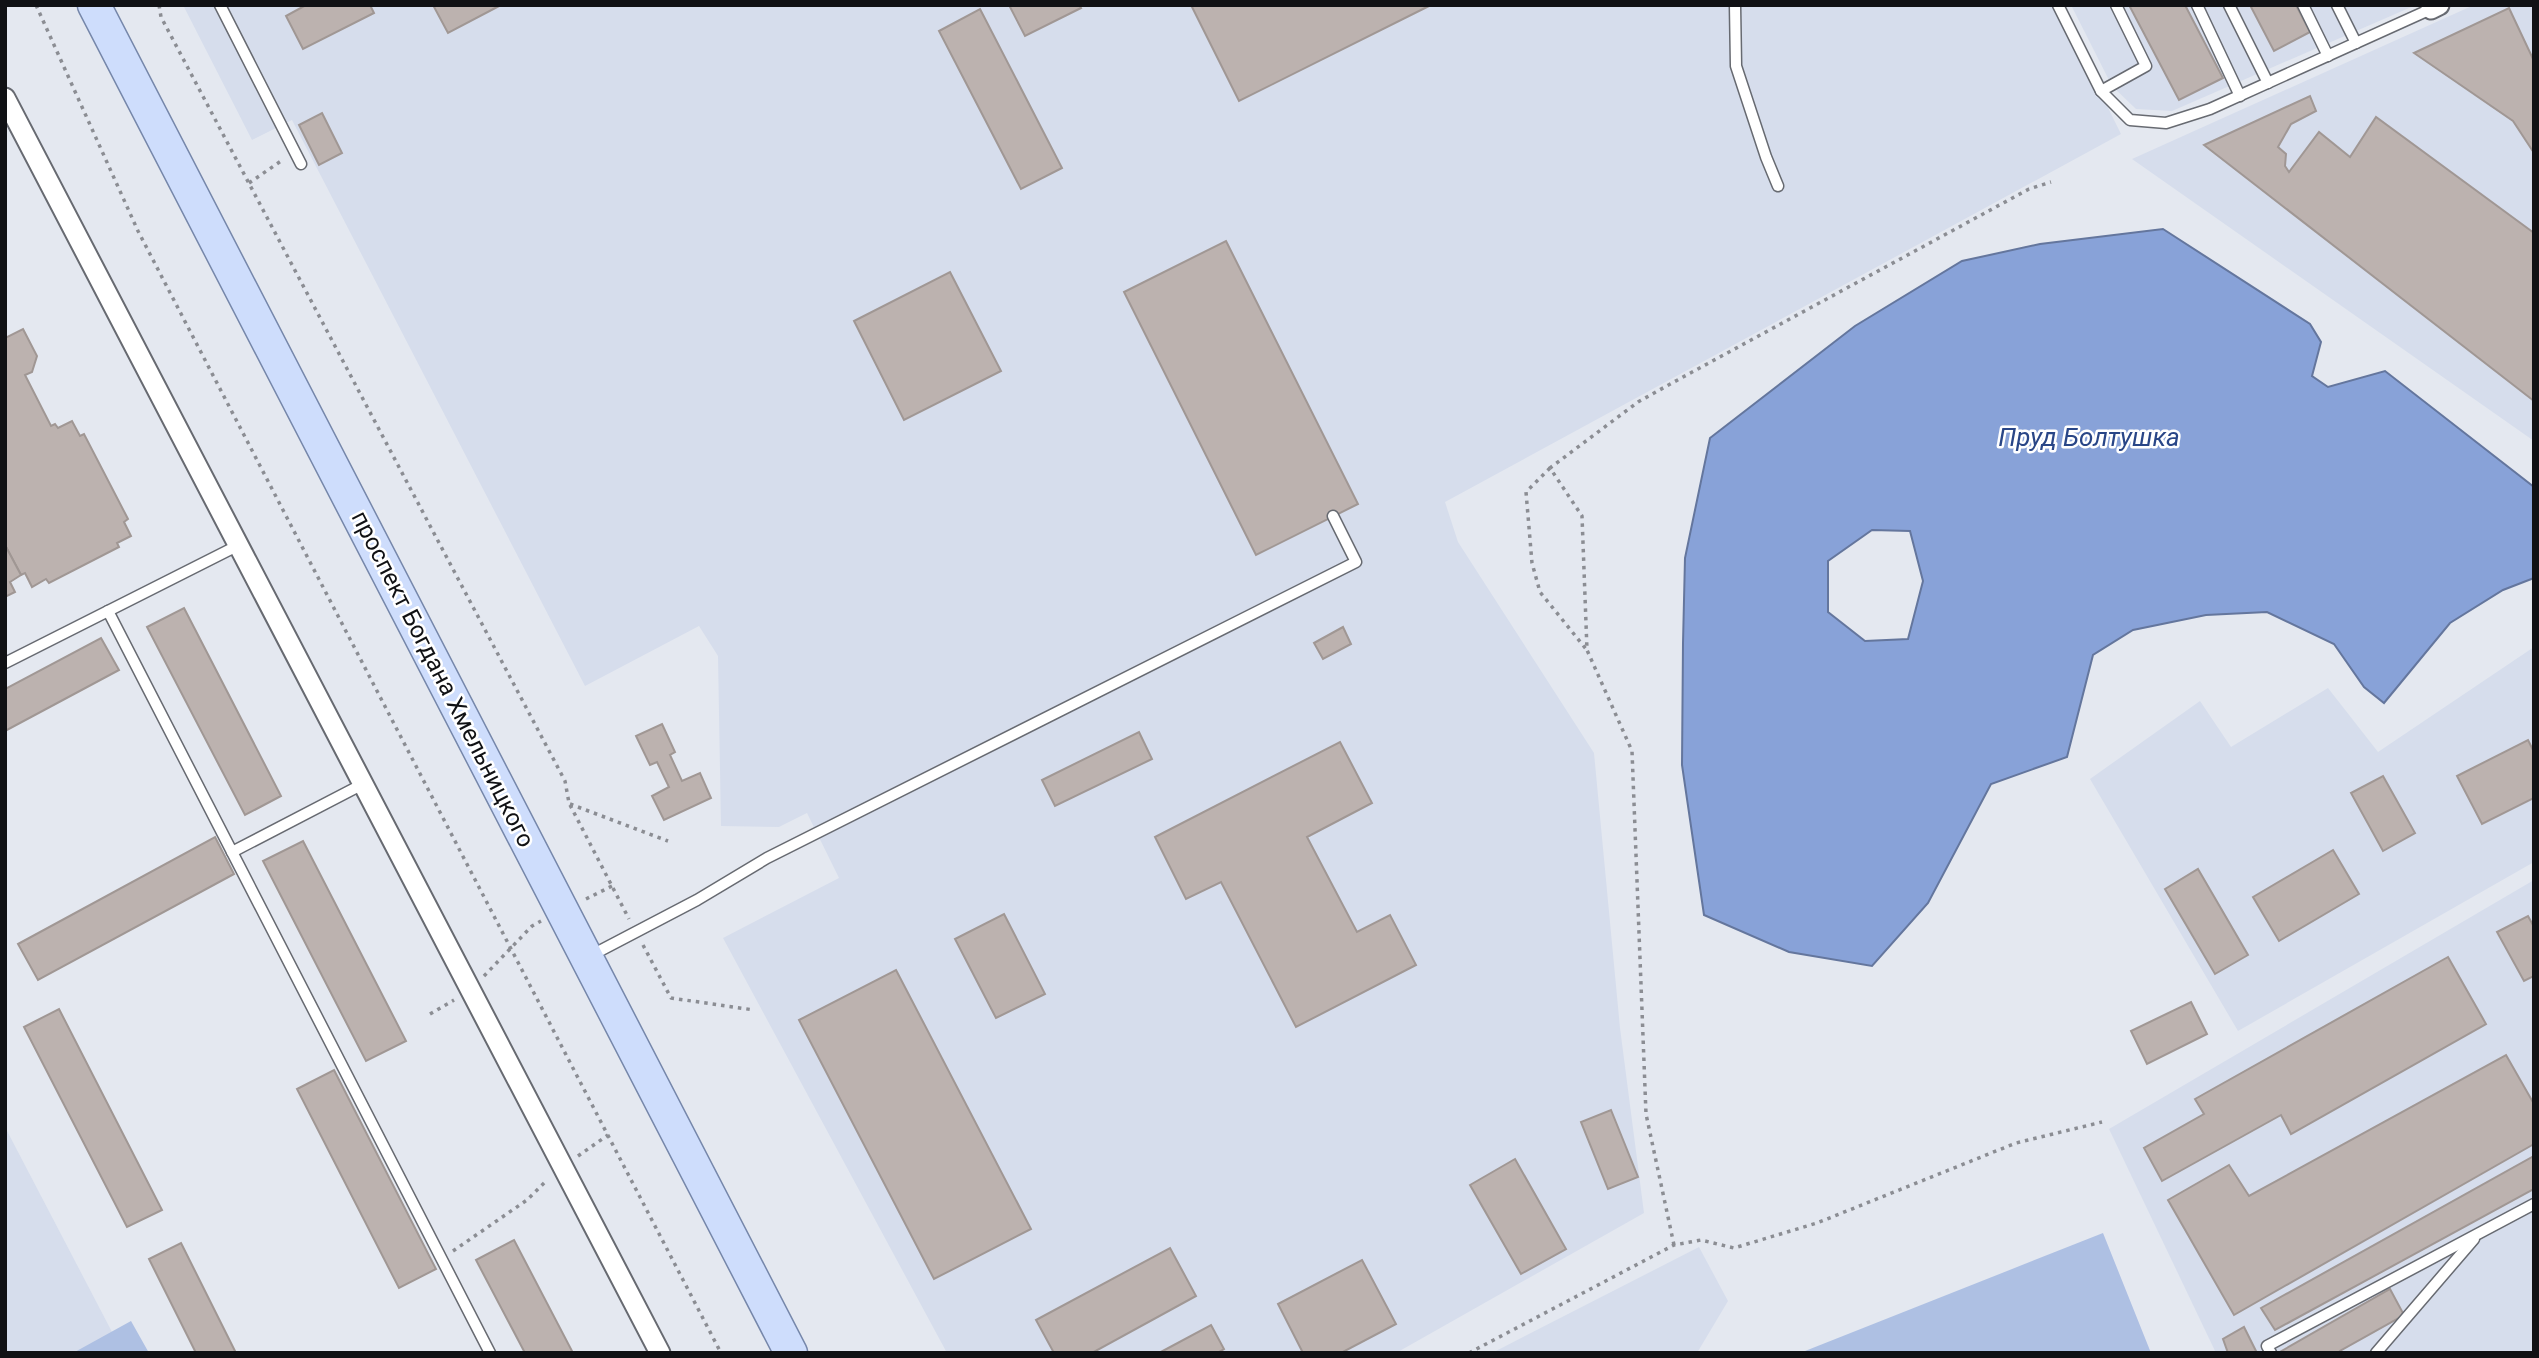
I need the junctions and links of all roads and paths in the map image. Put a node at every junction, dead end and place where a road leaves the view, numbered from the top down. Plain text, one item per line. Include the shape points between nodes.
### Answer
1 (36, 5) edge
2 (94, 5) edge
3 (159, 5) edge
4 (220, 5) edge
5 (1735, 5) edge
6 (2058, 5) edge
7 (2116, 5) edge
8 (2197, 5) edge
9 (2229, 5) edge
10 (2303, 5) edge
11 (2337, 5) edge
12 (2433, 7) edge
13 (2356, 43) junction
14 (2328, 56) junction
15 (2268, 83) junction
16 (2101, 91) junction
17 (2240, 96) junction
18 (5, 98) edge
19 (295, 151) junction
20 (301, 164) dead end
21 (2051, 182) dead end
22 (249, 183) junction
23 (1778, 186) dead end
24 (1550, 468) junction
25 (1333, 516) dead end
26 (239, 545) junction
27 (108, 611) junction
28 (1587, 650) junction
29 (5, 663) edge
30 (363, 784) junction
31 (569, 803) junction
32 (668, 841) dead end
33 (232, 852) junction
34 (612, 886) junction
35 (562, 911) junction
36 (636, 932) junction
37 (511, 948) junction
38 (587, 958) junction
39 (471, 990) junction
40 (754, 1010) dead end
41 (430, 1014) dead end
42 (2102, 1122) dead end
43 (527, 1200) dead end
44 (2534, 1204) edge
45 (2479, 1233) junction
46 (1674, 1244) junction
47 (442, 1259) junction
48 (489, 1352) edge
49 (660, 1353) edge
50 (721, 1353) edge
51 (791, 1353) edge
52 (1469, 1353) edge
53 (2271, 1353) edge
54 (2376, 1353) edge

1 - 37 path via 138,231
2 - 35 main road, проспект Богдана Хмельницкого
3 - 22 path via 161,17
4 - 19 lane
5 - 23 lane via 1735,66
6 - 16 lane
7 - 16 lane via 2146,66
8 - 17 lane
9 - 15 lane
10 - 14 lane
11 - 13 lane
12 - 13 lane
13 - 14 lane
14 - 15 lane
15 - 17 lane
16 - 17 lane via 2130,120 2166,123
18 - 26 street
19 - 20 lane
19 - 22 path
21 - 24 path via 2029,189 1672,383
22 - 31 path via 565,781
24 - 28 path via 1582,516
24 - 28 path via 1526,492 1532,563 1540,592
25 - 36 lane via 1356,562 767,858
26 - 27 lane
26 - 30 street
27 - 29 lane
27 - 33 lane
28 - 46 path via 1632,751 1646,1114
30 - 33 lane
30 - 39 street
31 - 32 path
31 - 34 path
33 - 47 lane
34 - 35 path
34 - 36 path
35 - 37 path via 532,926
35 - 38 main road, проспект Богдана Хмельницкого
36 - 38 lane
36 - 40 path via 671,998
37 - 39 path
37 - 50 path
38 - 51 main road, проспект Богдана Хмельницкого
39 - 41 path
39 - 49 street
42 - 46 path via 2017,1143 1817,1223 1734,1248 1701,1240
43 - 47 path
44 - 45 lane
45 - 53 lane via 2267,1346
45 - 54 lane
46 - 52 path
47 - 48 lane

